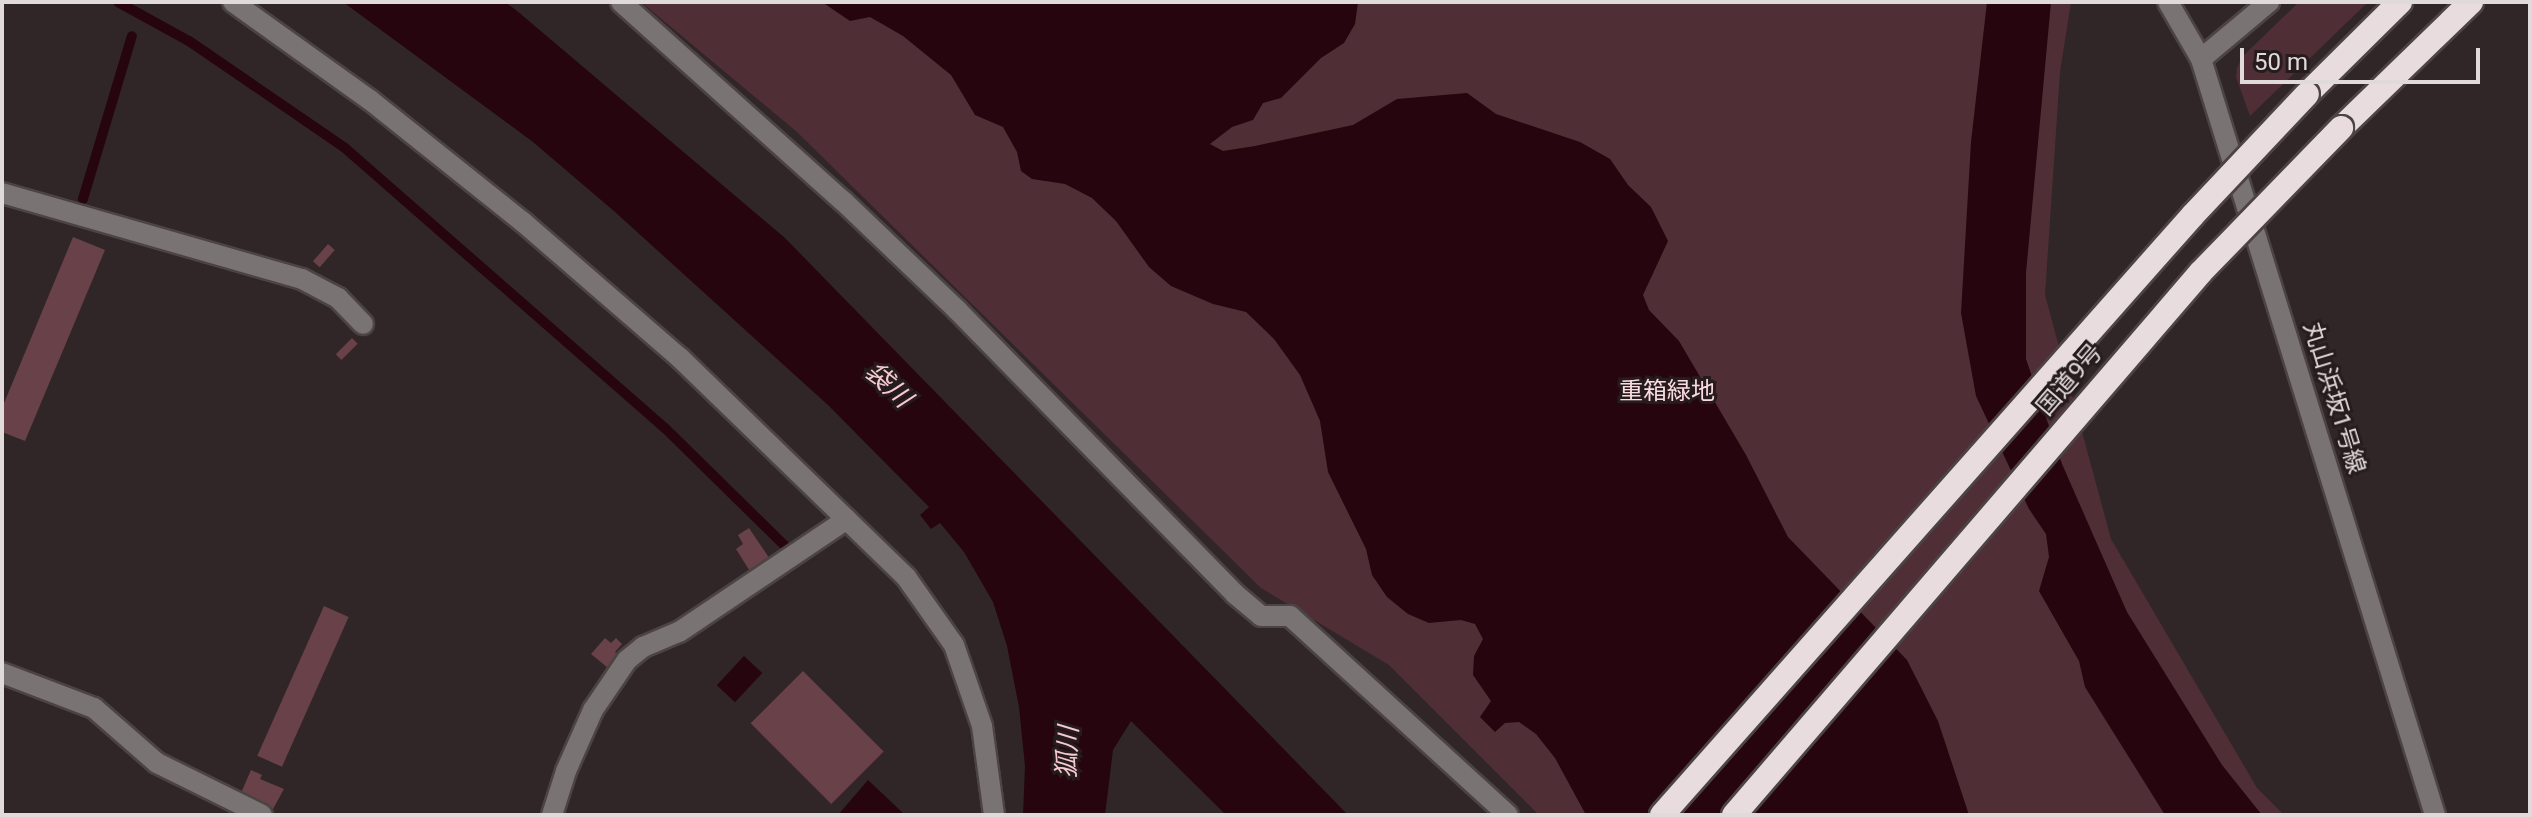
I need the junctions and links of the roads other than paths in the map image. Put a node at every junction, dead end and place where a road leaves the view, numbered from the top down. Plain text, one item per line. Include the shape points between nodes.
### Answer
1 (233, 2) edge
2 (621, 2) edge
3 (2168, 2) edge
4 (2269, 2) edge
5 (2400, 2) edge
6 (2471, 2) edge
7 (2201, 59) junction
8 (2, 193) edge
9 (363, 324) dead end
10 (847, 519) junction
11 (2, 673) edge
12 (262, 815) edge
13 (552, 815) edge
14 (994, 815) edge
15 (1508, 815) edge
16 (1662, 815) edge
17 (1734, 815) edge
18 (2435, 815) edge

1 - 10 street via 370,100 523,222 680,358
2 - 15 street via 957,310 1235,594 1261,616 1290,616
3 - 7 street, 丸山浜坂1号線
4 - 7 street
5 - 16 highway, 国道9号, bridge via 2193,215
6 - 17 highway, 国道9号, bridge via 2201,272
7 - 18 street, 丸山浜坂1号線
8 - 9 street via 302,279 338,298
10 - 13 street via 679,632 627,660 593,710
10 - 14 street via 906,577 954,645 982,726
11 - 12 street via 94,708 157,763

